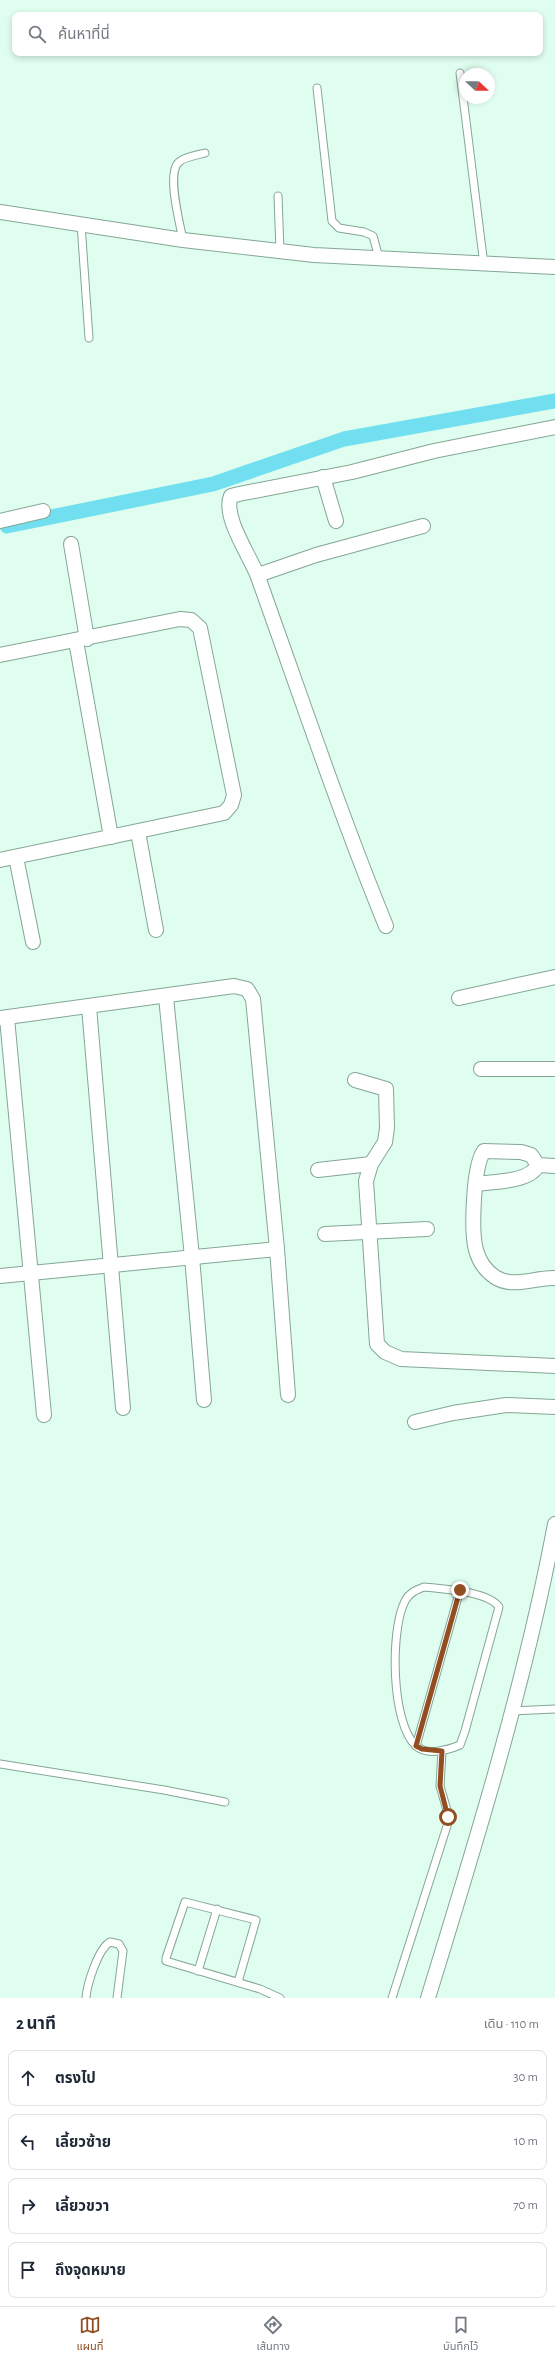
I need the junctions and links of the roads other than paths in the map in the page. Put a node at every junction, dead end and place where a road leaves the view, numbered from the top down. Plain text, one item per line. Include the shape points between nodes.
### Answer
1 (317, 88) dead end
2 (464, 104) edge
3 (205, 153) dead end
4 (278, 196) dead end
5 (0, 212) edge
6 (81, 224) junction
7 (183, 240) junction
8 (280, 251) junction
9 (379, 258) junction
10 (484, 265) junction
11 (555, 267) edge
12 (89, 338) dead end
13 (555, 427) edge
14 (323, 477) junction
15 (43, 511) dead end
16 (0, 521) edge
17 (336, 521) dead end
18 (423, 526) dead end
19 (71, 544) dead end
20 (258, 576) junction
21 (82, 640) junction
22 (0, 655) edge
23 (138, 832) junction
24 (110, 837) junction
25 (1, 856) edge
26 (16, 857) junction
27 (386, 926) dead end
28 (156, 930) dead end
29 (33, 942) dead end
30 (555, 977) edge
31 (166, 997) junction
32 (459, 998) dead end
33 (89, 1007) junction
34 (4, 1018) edge
35 (481, 1069) dead end
36 (555, 1069) edge
37 (355, 1080) dead end
38 (371, 1164) junction
39 (538, 1165) junction
40 (555, 1166) edge
41 (318, 1170) dead end
42 (476, 1184) junction
43 (427, 1229) dead end
44 (325, 1234) dead end
45 (368, 1234) junction
46 (277, 1249) junction
47 (192, 1257) junction
48 (111, 1265) junction
49 (31, 1273) junction
50 (0, 1276) edge
51 (555, 1278) edge
52 (555, 1366) edge
53 (288, 1395) dead end
54 (204, 1400) dead end
55 (555, 1407) edge
56 (123, 1408) dead end
57 (44, 1415) dead end
58 (415, 1422) dead end
59 (555, 1524) edge
60 (551, 1563) edge
61 (460, 1590) junction
62 (555, 1709) edge
63 (511, 1712) junction
64 (416, 1746) junction
65 (442, 1751) junction
66 (0, 1764) edge
67 (224, 1802) dead end
68 (217, 1909) junction
69 (198, 1971) junction
70 (238, 1982) junction
71 (86, 1998) edge
72 (117, 1998) edge
73 (280, 1998) edge
74 (392, 1998) edge
75 (428, 1998) edge

1 - 9 lane via 332,221 339,228 373,236
2 - 10 lane
3 - 7 lane via 180,160 176,165 173,183
4 - 8 lane
5 - 6 street
6 - 7 street
6 - 12 lane
7 - 8 street
8 - 9 street
9 - 10 street
10 - 11 street
13 - 14 street via 434,451
14 - 17 street
14 - 20 street via 231,496 229,502 235,526
15 - 16 street
18 - 20 street via 316,555
19 - 21 street
20 - 27 street via 328,778
21 - 22 street
21 - 23 street via 180,619 191,620 200,628 234,795 231,805 224,813
21 - 24 street
23 - 24 street
23 - 28 street
24 - 26 street
25 - 26 street
26 - 29 street
30 - 32 street
31 - 33 street
31 - 46 street via 234,986 247,989 253,999
31 - 47 street
33 - 34 street
33 - 48 street
34 - 49 street
35 - 36 street
37 - 38 street via 386,1089 388,1096 388,1128 385,1142
38 - 41 street
38 - 45 street via 366,1181
39 - 40 street
39 - 42 street via 535,1171 526,1176
39 - 42 street via 531,1155 521,1152 484,1151 479,1161
42 - 51 street via 476,1250 483,1266 496,1278 511,1282
43 - 45 street
44 - 45 street
45 - 52 street via 378,1344 385,1352 401,1359
46 - 47 street
46 - 53 street
47 - 48 street
47 - 54 street
48 - 49 street
48 - 56 street
49 - 50 street
49 - 57 street
55 - 58 street via 506,1405
59 - 60 street
60 - 63 street
61 - 64 lane
61 - 64 lane via 424,1587 412,1592 402,1609 396,1641 398,1703 404,1729
61 - 65 lane via 496,1602 499,1607 460,1744
62 - 63 lane
63 - 75 street
64 - 65 lane
65 - 74 lane via 440,1786 448,1817 447,1826
66 - 67 lane
68 - 69 lane
68 - 69 lane via 184,1902 166,1958 166,1961 172,1964
68 - 70 lane via 256,1920
69 - 70 lane
70 - 73 lane
71 - 72 lane via 104,1945 110,1942 119,1944 123,1951

